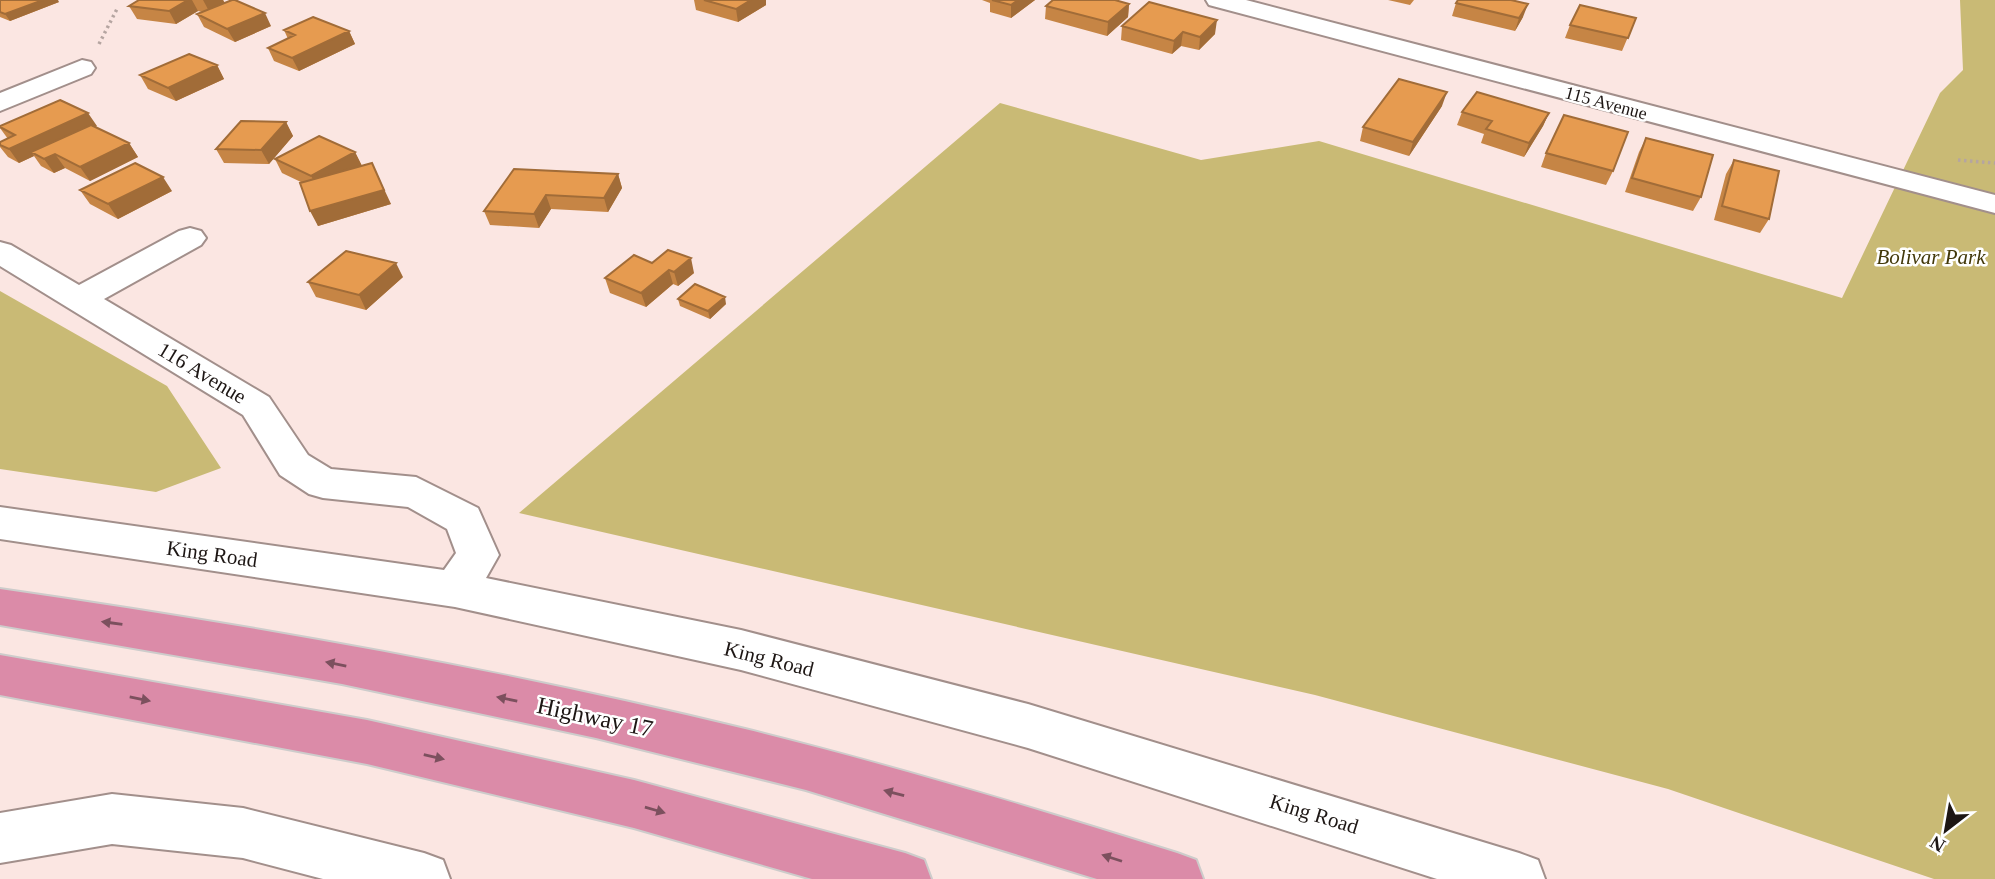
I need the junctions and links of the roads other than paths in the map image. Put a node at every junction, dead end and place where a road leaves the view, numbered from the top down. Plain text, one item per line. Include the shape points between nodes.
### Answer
1 (1218, 0) edge
2 (82, 68) road end
3 (0, 103) edge
4 (1995, 204) edge
5 (190, 238) dead end
6 (0, 252) edge
7 (78, 299) junction
8 (0, 523) edge
9 (455, 589) junction
10 (0, 607) edge
11 (0, 675) edge
12 (0, 838) edge
13 (424, 879) edge
14 (905, 879) edge
15 (1177, 879) edge
16 (1519, 879) edge

1 - 4 street, 115 Avenue
2 - 3 street
5 - 7 street
6 - 7 street, 116 Avenue
7 - 9 street, 116 Avenue via 256,406 294,465 323,483 416,492 463,519 478,555
8 - 9 street, King Road
9 - 16 street, King Road via 741,650 1028,726
15 -> 10 highway, Highway 17 via 996,821 682,736 403,677 122,624
11 -> 14 highway via 381,745 634,804
12 - 13 street via 112,819 243,833

